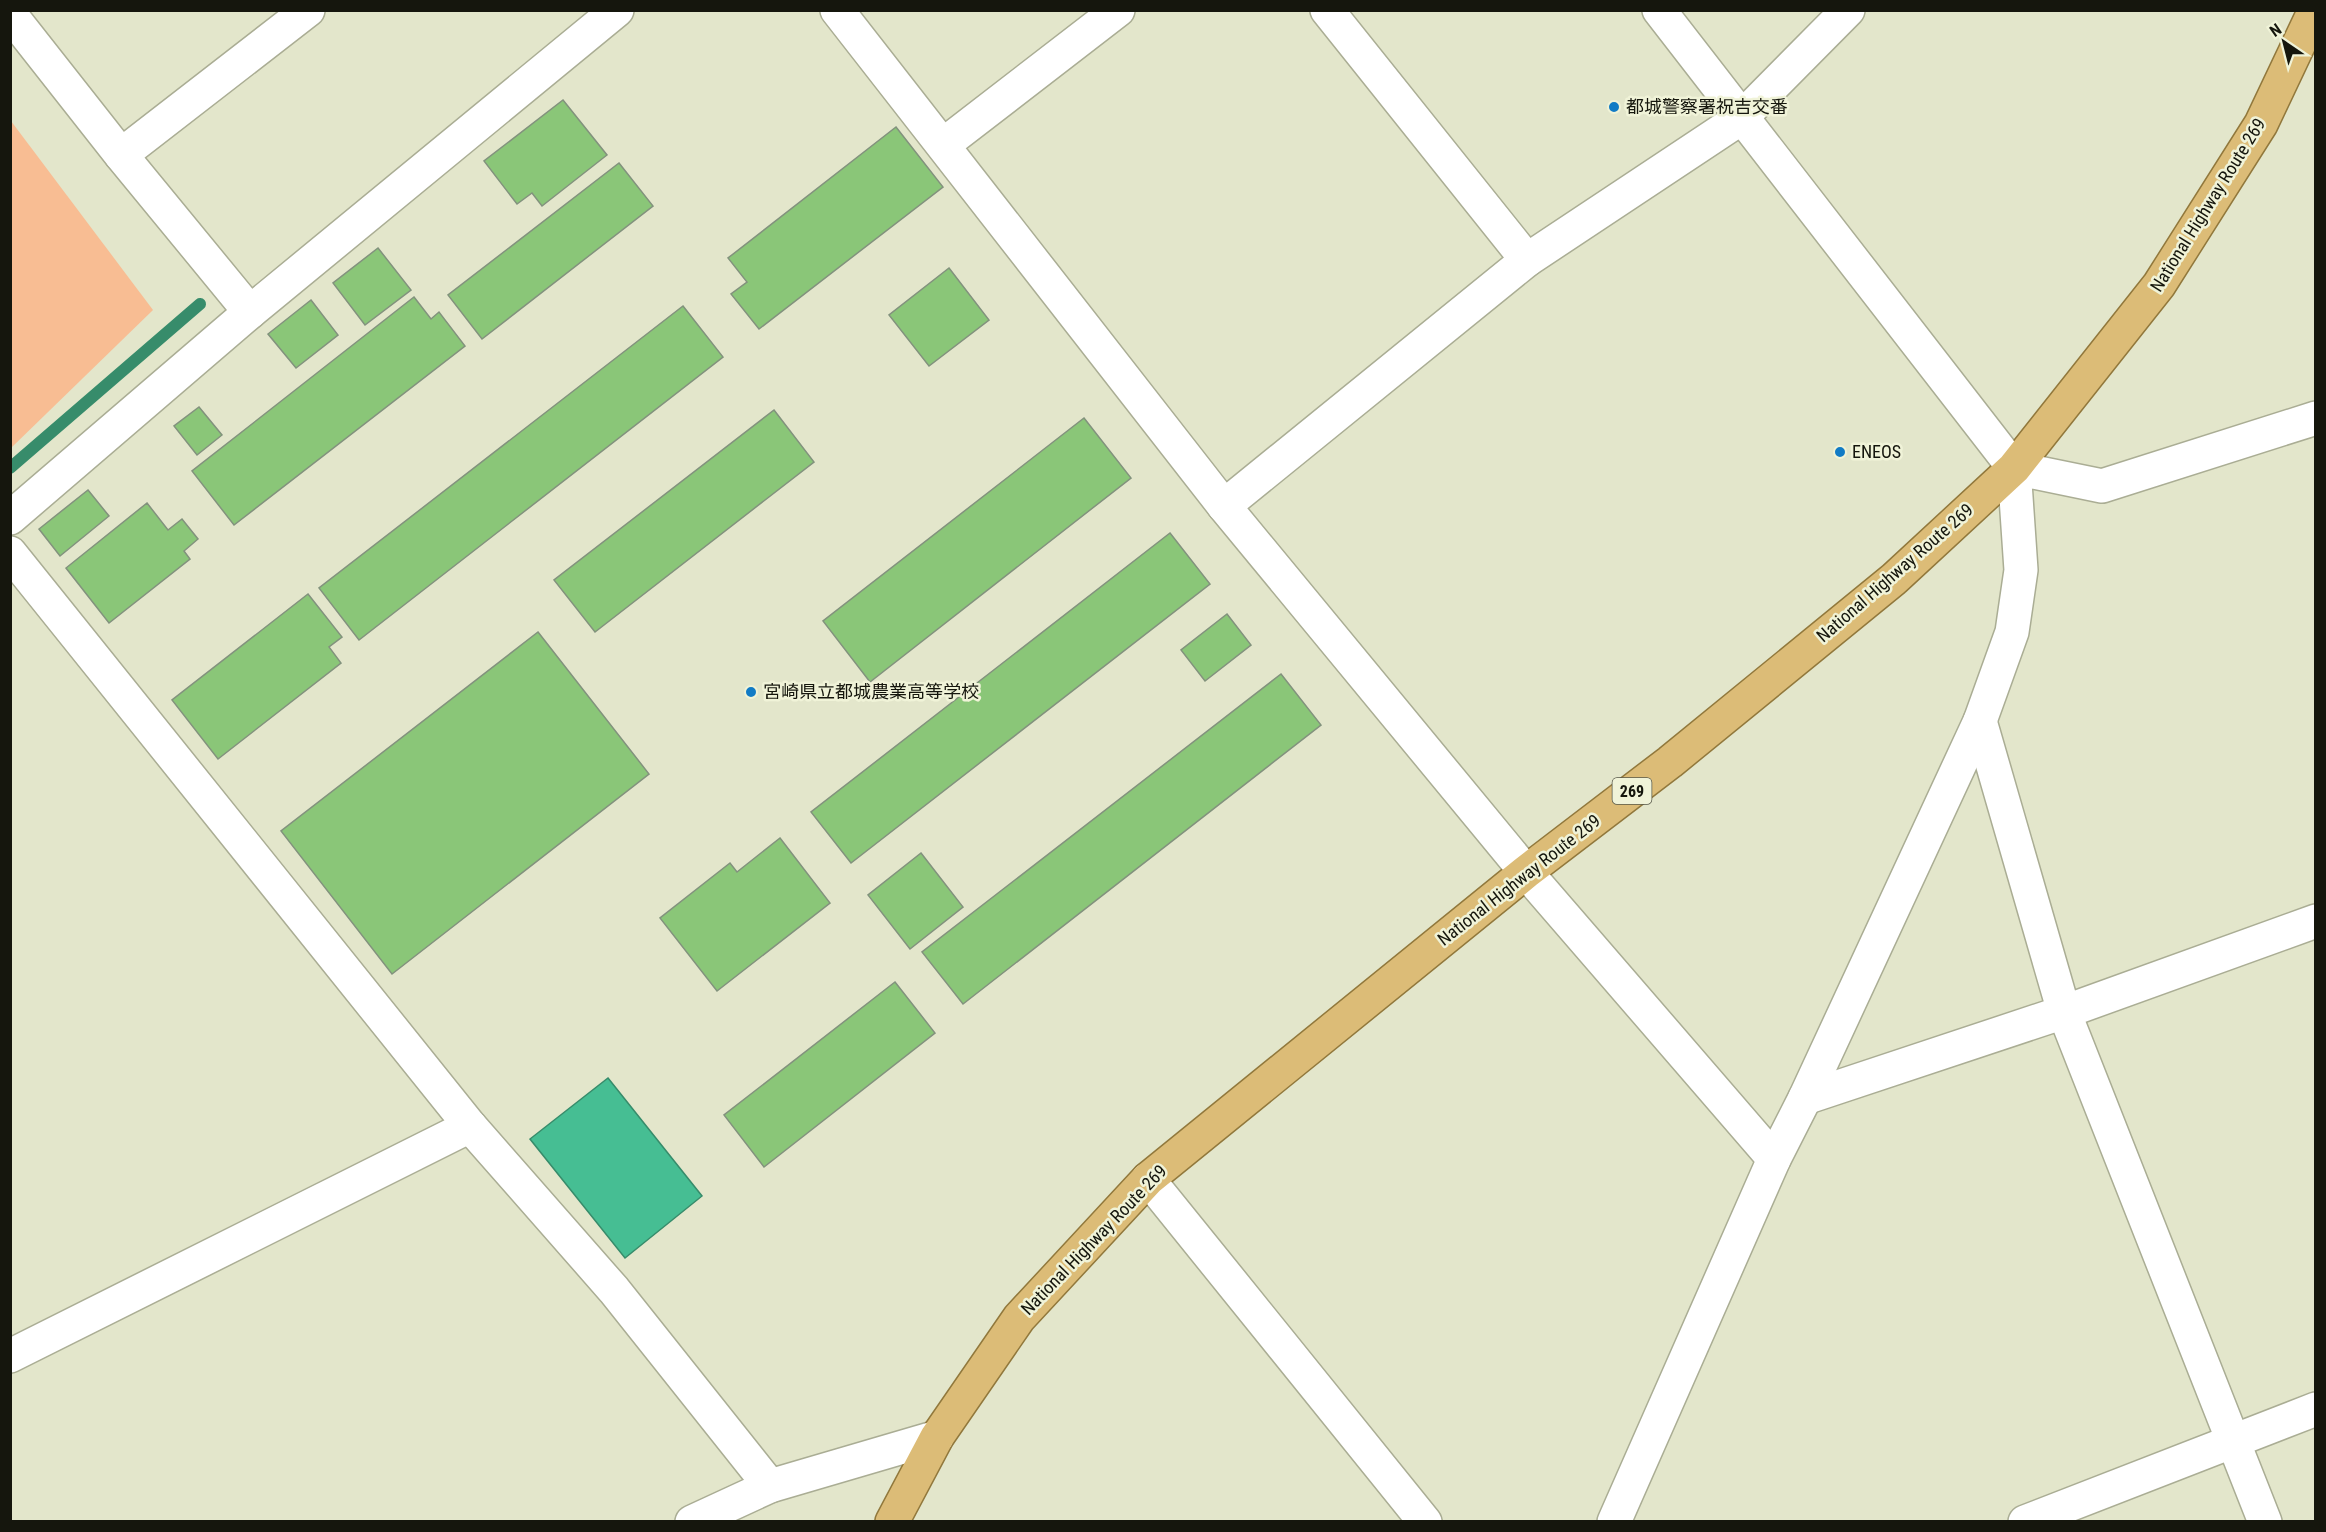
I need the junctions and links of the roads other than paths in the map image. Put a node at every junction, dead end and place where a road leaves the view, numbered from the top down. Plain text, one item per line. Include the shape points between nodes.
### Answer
1 (308, 10) edge
2 (617, 10) edge
3 (837, 10) edge
4 (1118, 10) edge
5 (1327, 10) edge
6 (1659, 10) edge
7 (1848, 10) edge
8 (2314, 10) edge
9 (10, 14) edge
10 (271, 21) edge
11 (1741, 118) junction
12 (943, 145) junction
13 (121, 155) junction
14 (1527, 260) junction
15 (250, 312) junction
16 (2316, 418) edge
17 (2014, 468) junction
18 (1224, 506) junction
19 (10, 518) edge
20 (10, 554) edge
21 (1980, 721) junction
22 (1526, 872) junction
23 (2316, 921) edge
24 (2064, 1012) junction
25 (1806, 1098) junction
26 (470, 1126) junction
27 (1774, 1159) junction
28 (1148, 1179) junction
29 (10, 1356) edge
30 (2316, 1409) edge
31 (937, 1437) junction
32 (2233, 1441) junction
33 (770, 1486) junction
34 (1414, 1518) edge
35 (692, 1521) edge
36 (892, 1521) edge
37 (1614, 1521) edge
38 (2025, 1521) edge
39 (2265, 1521) edge

1 - 10 street
2 - 15 street
3 - 12 street
4 - 12 street
5 - 14 street
6 - 11 street
7 - 11 street
8 - 17 highway, National Highway Route 269 / 269 via 2261,123 2159,285
9 - 13 street
10 - 13 street
11 - 14 street
11 - 17 street
12 - 18 street
13 - 15 street
14 - 18 street
15 - 19 street
16 - 17 street via 2102,486
17 - 21 street via 2021,570 2012,632
17 - 22 highway, National Highway Route 269 / 269 via 1885,586 1671,762
18 - 22 street
20 - 26 street
21 - 24 street
21 - 25 street
22 - 27 street
22 - 28 highway, National Highway Route 269 / 269
23 - 24 street
24 - 25 street
24 - 32 street
25 - 27 street
26 - 29 street
26 - 33 street via 614,1290
27 - 37 street
28 - 31 highway, National Highway Route 269 / 269 via 1019,1318
28 - 34 street
30 - 32 street
31 - 33 street
31 - 36 highway, National Highway Route 269 / 269
32 - 38 street
32 - 39 street
33 - 35 street

